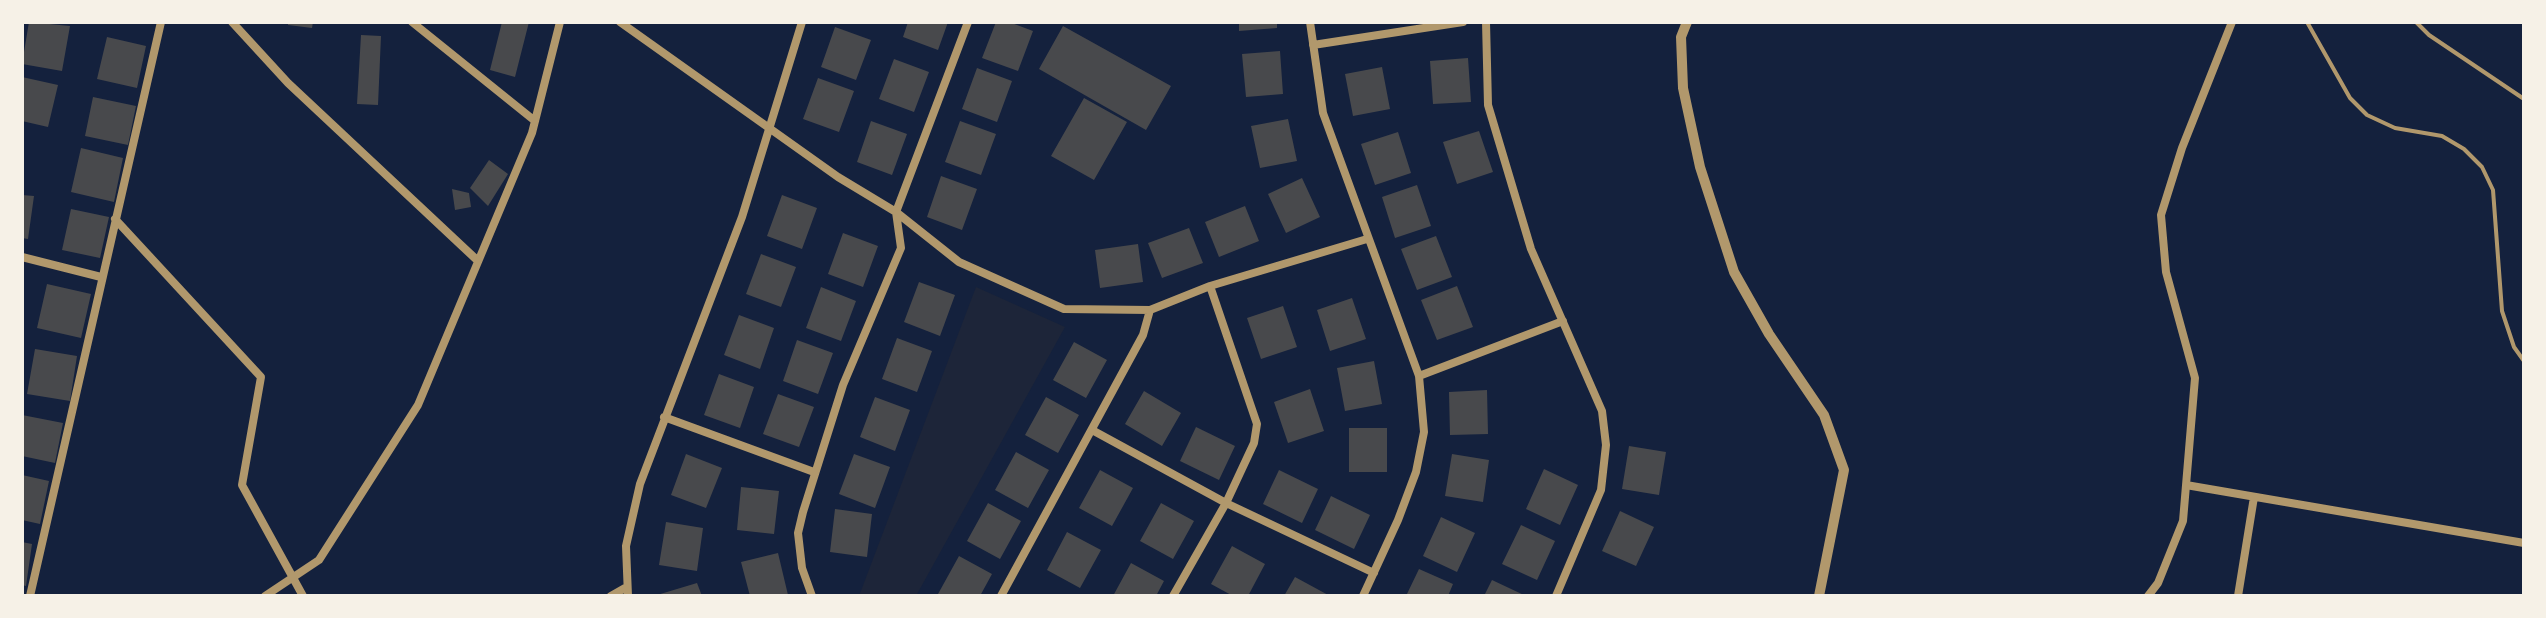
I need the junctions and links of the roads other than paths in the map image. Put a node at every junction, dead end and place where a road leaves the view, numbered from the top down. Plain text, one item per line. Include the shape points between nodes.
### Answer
1 (160, 22) edge
2 (232, 22) edge
3 (412, 22) edge
4 (560, 22) edge
5 (620, 22) edge
6 (802, 22) edge
7 (968, 22) edge
8 (1310, 22) edge
9 (1463, 22) edge
10 (1486, 22) edge
11 (1687, 22) edge
12 (2232, 22) edge
13 (2307, 22) edge
14 (2416, 22) edge
15 (1313, 45) junction
16 (2524, 99) edge
17 (535, 121) junction
18 (769, 127) junction
19 (896, 212) junction
20 (115, 219) junction
21 (1367, 239) junction
22 (22, 257) edge
23 (478, 261) junction
24 (101, 277) junction
25 (1210, 286) junction
26 (1150, 310) junction
27 (1563, 321) junction
28 (2524, 361) edge
29 (1419, 376) junction
30 (664, 417) junction
31 (1092, 430) junction
32 (814, 472) junction
33 (2186, 485) junction
34 (2254, 497) junction
35 (1226, 503) junction
36 (2524, 543) edge
37 (1374, 573) junction
38 (293, 577) junction
39 (626, 592) edge
40 (30, 596) edge
41 (265, 596) edge
42 (303, 596) edge
43 (611, 596) edge
44 (812, 596) edge
45 (1001, 596) edge
46 (1173, 596) edge
47 (1363, 596) edge
48 (1556, 596) edge
49 (1819, 596) edge
50 (2148, 596) edge
51 (2238, 596) edge

1 - 20 street
2 - 23 street via 288,83
3 - 17 street
4 - 17 street
5 - 18 street
6 - 18 street
7 - 19 street
8 - 15 street
9 - 15 street
10 - 27 street via 1488,105 1531,249
11 - 49 street via 1681,37 1683,88 1700,167 1734,272 1824,415 1844,470
12 - 33 street via 2161,215 2166,272 2195,378
13 - 28 lane via 2350,98 2367,115 2395,128 2442,136 2482,167 2493,190 2502,311
14 - 16 lane
15 - 21 street via 1323,113
17 - 23 street
18 - 19 street
18 - 30 street via 742,217
19 - 26 street via 959,262 1064,309
19 - 32 street via 901,248 843,385
20 - 24 street
20 - 38 street via 261,377 242,485
21 - 25 street
21 - 29 street
22 - 24 street
23 - 38 street via 418,405 319,560
24 - 40 street
25 - 26 street
25 - 35 street via 1257,424 1254,443
26 - 31 street via 1143,335
27 - 29 street
27 - 48 street via 1602,411 1606,445 1601,490
29 - 37 street via 1424,432 1416,472
30 - 32 street
30 - 39 street via 628,534
31 - 35 street
31 - 45 street
32 - 44 street via 798,533
33 - 34 street
33 - 50 street via 2183,521
34 - 36 street
34 - 51 street
35 - 37 street
35 - 46 street
37 - 47 street
38 - 41 street
38 - 42 street
39 - 43 street

